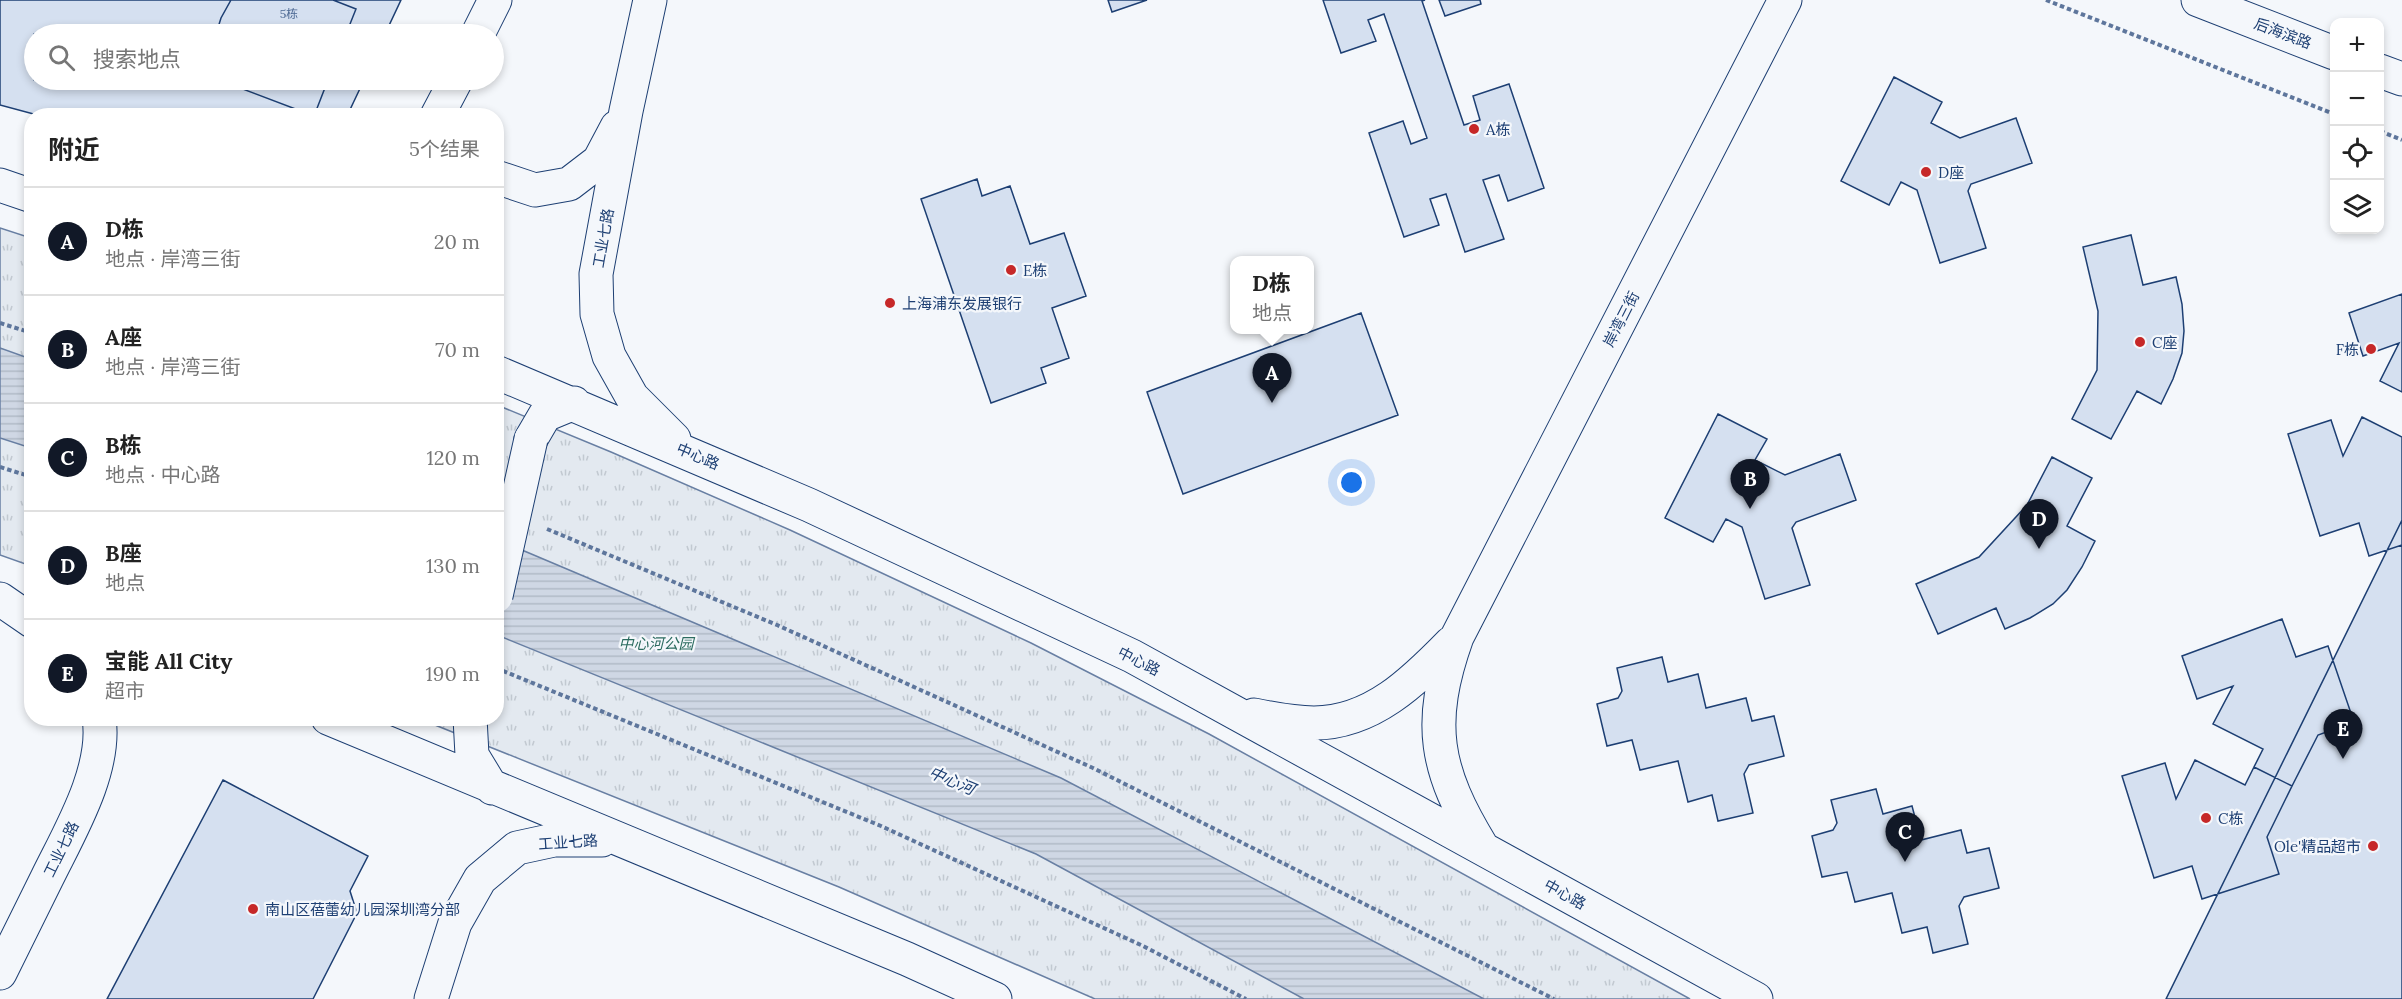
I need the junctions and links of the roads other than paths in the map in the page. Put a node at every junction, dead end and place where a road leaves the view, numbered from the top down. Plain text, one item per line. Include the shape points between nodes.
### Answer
1 (495, 0) edge
2 (650, 0) edge
3 (1785, 0) edge
4 (2198, 0) edge
5 (483, 24) edge
6 (2330, 51) edge
7 (2384, 72) edge
8 (2402, 79) edge
9 (451, 90) edge
10 (461, 90) edge
11 (441, 108) edge
12 (460, 108) edge
13 (626, 111) junction
14 (504, 180) edge
15 (0, 185) edge
16 (24, 193) edge
17 (504, 375) edge
18 (574, 403) junction
19 (686, 451) junction
20 (504, 560) edge
21 (0, 598) edge
22 (24, 604) edge
23 (24, 615) edge
24 (1457, 637) junction
25 (1233, 711) junction
26 (99, 726) edge
27 (346, 726) edge
28 (470, 726) edge
29 (492, 788) junction
30 (619, 840) junction
31 (1483, 849) junction
32 (0, 973) edge
33 (431, 999) edge
34 (994, 999) edge
35 (1756, 999) edge

1 - 5 main road
2 - 13 main road, 工业七路
3 - 24 main road, 岸湾三街
4 - 6 main road, 后海滨路
7 - 8 main road
9 - 11 main road
10 - 12 main road
13 - 14 main road via 599,161 570,184 535,190
13 - 19 main road, 工业七路 via 596,274 597,314 609,356 632,396
15 - 16 main road
17 - 18 main road, 中心路
18 - 19 main road, 中心路
18 - 20 main road, bridge via 544,415 531,439
19 - 25 main road, 中心路 via 809,504 1111,646
21 - 22 main road
21 - 23 main road
24 - 25 main road via 1413,681 1382,703 1352,717 1315,723
24 - 31 main road via 1444,672 1438,739 1459,809
25 - 31 main road, 中心路
26 - 32 main road, 工业七路 via 98,752 76,821
27 - 29 main road
28 - 29 main road via 472,755
29 - 30 main road
30 - 33 main road, 工业七路 via 554,840 516,848 480,879 455,923
30 - 34 main road via 907,958
31 - 35 main road, 中心路

